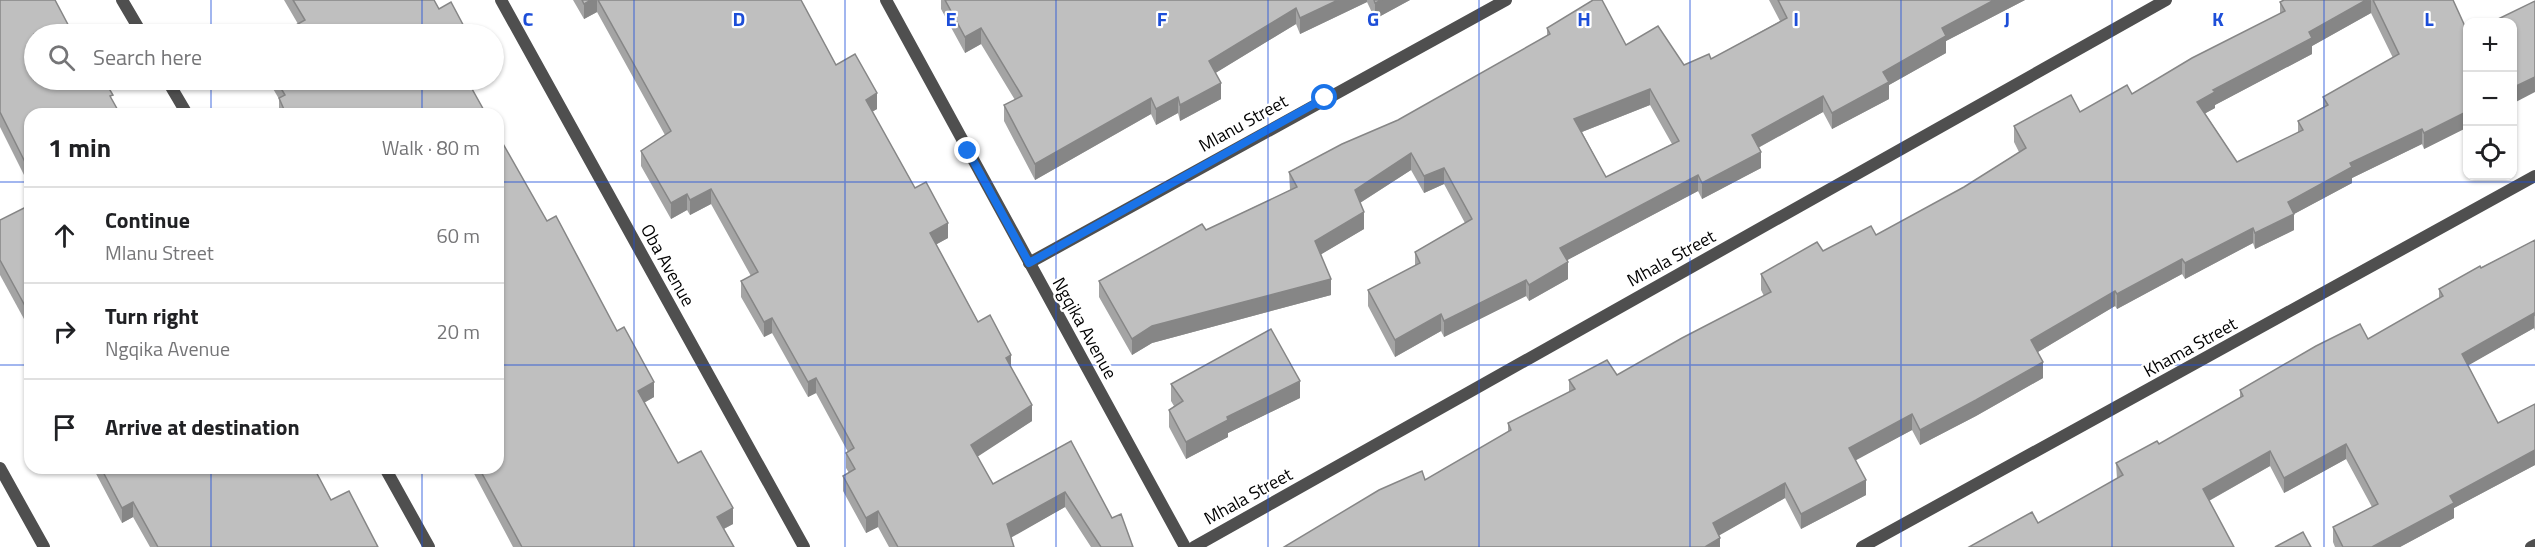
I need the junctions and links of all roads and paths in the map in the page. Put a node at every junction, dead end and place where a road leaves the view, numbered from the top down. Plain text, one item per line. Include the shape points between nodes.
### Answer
1 (123, 0) edge
2 (501, 0) edge
3 (886, 0) edge
4 (1506, 0) edge
5 (2166, 0) edge
6 (136, 24) edge
7 (173, 90) edge
8 (183, 108) edge
9 (2535, 177) edge
10 (1029, 263) junction
11 (0, 468) edge
12 (388, 474) edge
13 (2535, 545) edge
14 (44, 547) edge
15 (429, 547) edge
16 (804, 547) edge
17 (1185, 547) edge
18 (1194, 547) edge
19 (1862, 547) edge
20 (2531, 547) edge

1 - 6 street
2 - 16 street, Oba Avenue
3 - 10 street, Ngqika Avenue
4 - 10 street, Mlanu Street
5 - 18 street, Mhala Street
7 - 8 street
9 - 19 street, Khama Street
10 - 17 street, Ngqika Avenue
11 - 14 street
12 - 15 street
13 - 20 street

